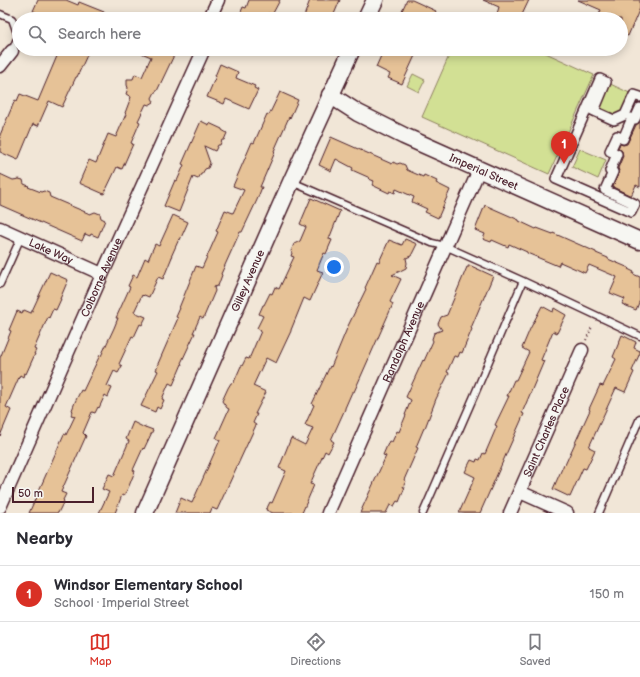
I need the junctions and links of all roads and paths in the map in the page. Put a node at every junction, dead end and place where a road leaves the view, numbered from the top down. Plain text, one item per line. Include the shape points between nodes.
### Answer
1 (218, 0) edge
2 (375, 0) edge
3 (212, 12) edge
4 (369, 12) edge
5 (0, 14) edge
6 (12, 19) edge
7 (12, 51) edge
8 (201, 56) edge
9 (349, 56) edge
10 (0, 66) edge
11 (330, 95) junction
12 (640, 97) edge
13 (640, 108) edge
14 (479, 170) junction
15 (291, 182) junction
16 (0, 228) edge
17 (21, 237) junction
18 (640, 241) edge
19 (445, 246) junction
20 (102, 274) junction
21 (523, 281) junction
22 (0, 284) edge
23 (592, 327) dead end
24 (588, 335) dead end
25 (640, 336) edge
26 (582, 350) dead end
27 (640, 418) edge
28 (520, 492) junction
29 (0, 507) edge
30 (145, 513) edge
31 (328, 513) edge
32 (423, 513) edge
33 (510, 513) edge
34 (567, 513) edge
35 (599, 513) edge

1 - 3 street
2 - 4 street
5 - 6 lane
7 - 10 street
8 - 20 street, Colborne Avenue
9 - 11 street, Gilley Avenue
11 - 14 street, Imperial Street via 381,125
11 - 15 street, Gilley Avenue
12 - 13 street via 634,95 625,115 614,120 594,111 606,82 600,79 556,179 631,212 635,204 605,190 617,154 610,151 617,136 623,139 632,118 635,120
14 - 18 street, Imperial Street
14 - 19 street, Randolph Avenue
15 - 19 lane via 432,243
15 - 30 street, Gilley Avenue
16 - 17 street, Lake Way
17 - 20 street, Lake Way
17 - 22 lane
19 - 21 lane
19 - 31 street, Randolph Avenue
20 - 29 street, Colborne Avenue
21 - 25 lane
21 - 32 lane
23 - 24 path
26 - 28 street, Saint Charles Place
27 - 35 lane
28 - 33 street, Saint Charles Place
28 - 34 street

